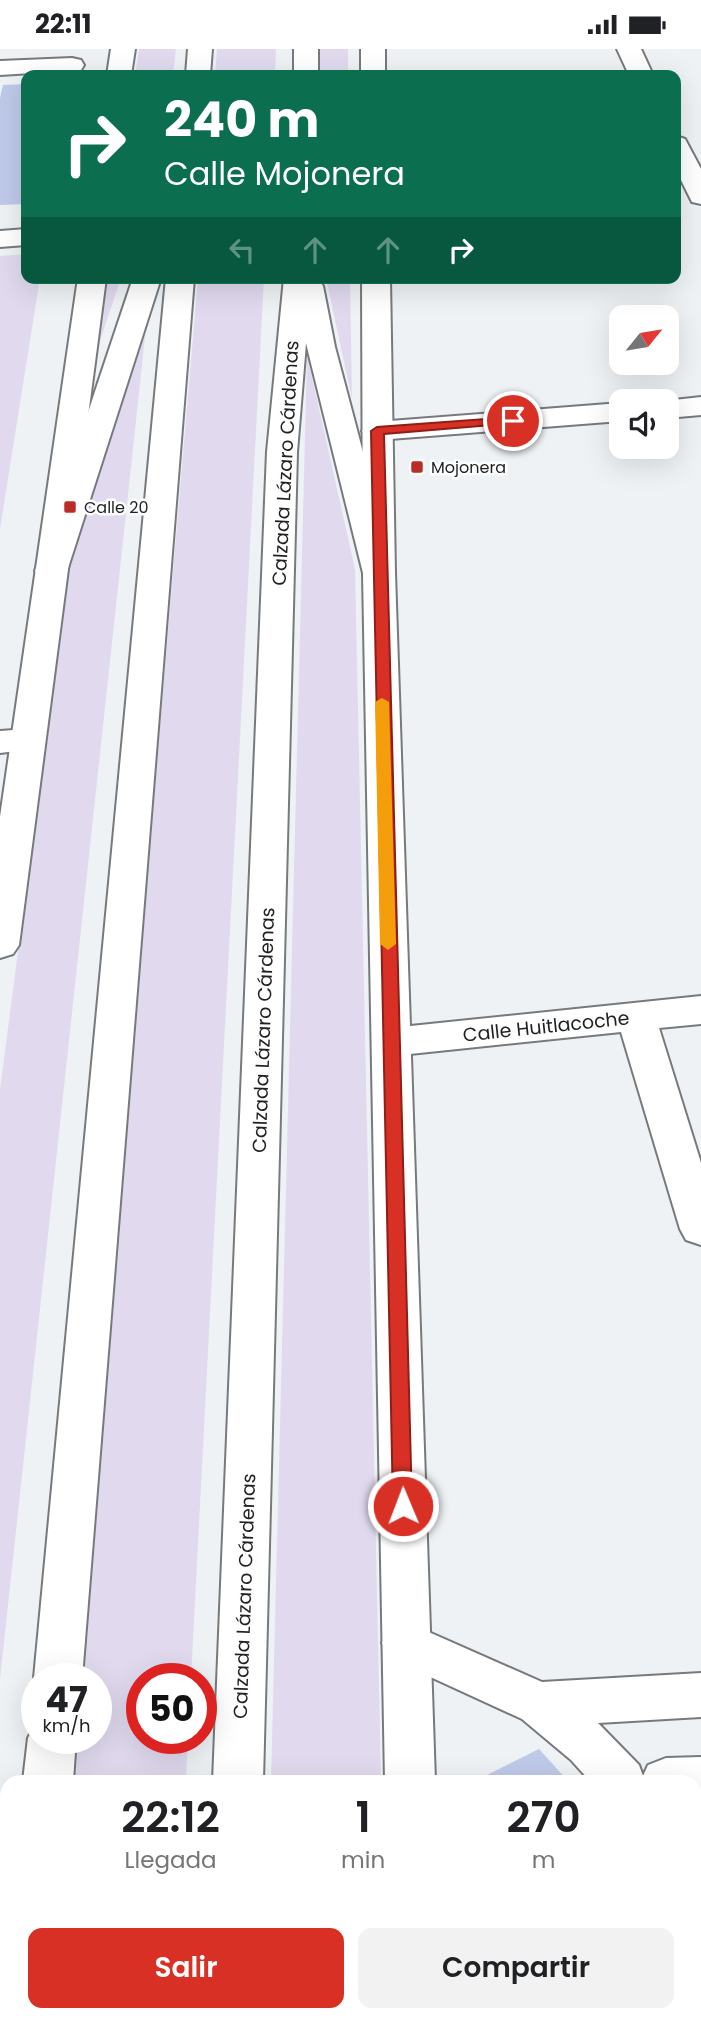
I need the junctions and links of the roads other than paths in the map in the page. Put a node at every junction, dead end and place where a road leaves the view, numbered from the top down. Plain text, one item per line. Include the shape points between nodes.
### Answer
1 (122, 49) edge
2 (200, 49) edge
3 (306, 49) edge
4 (373, 49) edge
5 (628, 49) edge
6 (72, 65) dead end
7 (0, 68) edge
8 (120, 70) edge
9 (198, 70) edge
10 (306, 70) edge
11 (373, 70) edge
12 (639, 70) edge
13 (681, 154) edge
14 (701, 195) edge
15 (21, 237) edge
16 (0, 239) edge
17 (91, 284) edge
18 (145, 284) edge
19 (179, 284) edge
20 (297, 284) edge
21 (309, 284) edge
22 (376, 284) edge
23 (701, 406) edge
24 (679, 408) edge
25 (609, 413) edge
26 (377, 431) junction
27 (51, 571) junction
28 (379, 573) junction
29 (14, 741) edge
30 (11, 785) edge
31 (0, 945) edge
32 (701, 1010) edge
33 (636, 1017) junction
34 (391, 1042) junction
35 (701, 1229) edge
36 (406, 1643) junction
37 (59, 1663) edge
38 (701, 1695) edge
39 (539, 1704) junction
40 (51, 1754) edge
41 (49, 1775) edge
42 (238, 1775) edge
43 (410, 1775) edge
44 (616, 1775) edge

1 - 8 main road
2 - 9 main road
3 - 10 main road
4 - 11 main road
5 - 12 main road
6 - 7 main road
13 - 14 main road
15 - 16 main road
17 - 27 main road
18 - 27 main road
19 - 37 main road
20 - 42 main road, Calzada Lázaro Cárdenas via 282,452
21 - 28 main road
22 - 26 main road
23 - 24 main road
25 - 26 main road
26 - 28 main road
27 - 29 main road
28 - 34 main road
29 - 30 main road
30 - 31 main road
32 - 33 main road, Calle Huitlacoche
33 - 34 main road, Calle Huitlacoche
33 - 35 main road
34 - 36 main road
36 - 39 main road
36 - 43 main road
38 - 39 main road
39 - 44 main road via 588,1744
40 - 41 main road

